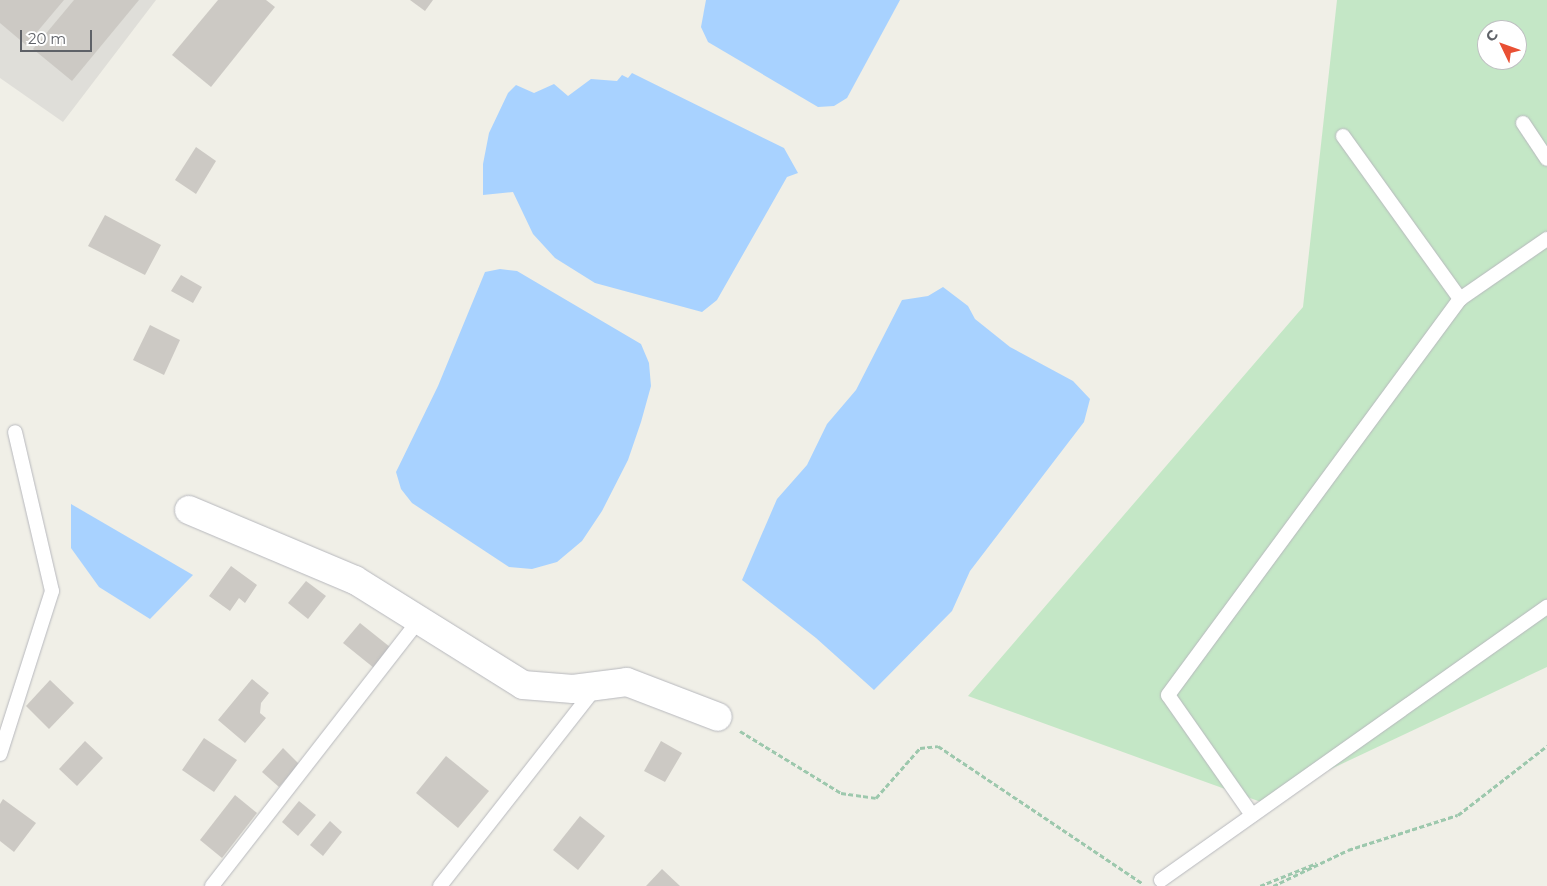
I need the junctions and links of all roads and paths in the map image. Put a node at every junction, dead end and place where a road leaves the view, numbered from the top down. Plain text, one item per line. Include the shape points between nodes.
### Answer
1 (1523, 123) dead end
2 (1343, 136) dead end
3 (1547, 159) edge
4 (1547, 239) edge
5 (1460, 299) junction
6 (15, 432) dead end
7 (188, 510) dead end
8 (1547, 607) edge
9 (419, 620) junction
10 (596, 686) junction
11 (718, 717) joint
12 (1547, 746) edge
13 (0, 754) edge
14 (1252, 815) junction
15 (1348, 850) junction
16 (1161, 880) dead end
17 (212, 886) edge
18 (440, 886) edge
19 (1145, 886) edge
20 (1260, 886) edge
21 (1273, 886) edge

1 - 3 lane
2 - 5 lane
4 - 5 lane
5 - 14 lane via 1168,694
6 - 13 lane via 52,591
7 - 9 street via 355,580
8 - 14 lane
9 - 10 street via 523,685 574,689
9 - 17 lane
10 - 11 street via 627,682
10 - 18 lane
11 - 19 path via 841,793 876,798 920,748 938,746
12 - 15 path via 1458,815
14 - 16 lane
15 - 20 path
15 - 21 path

